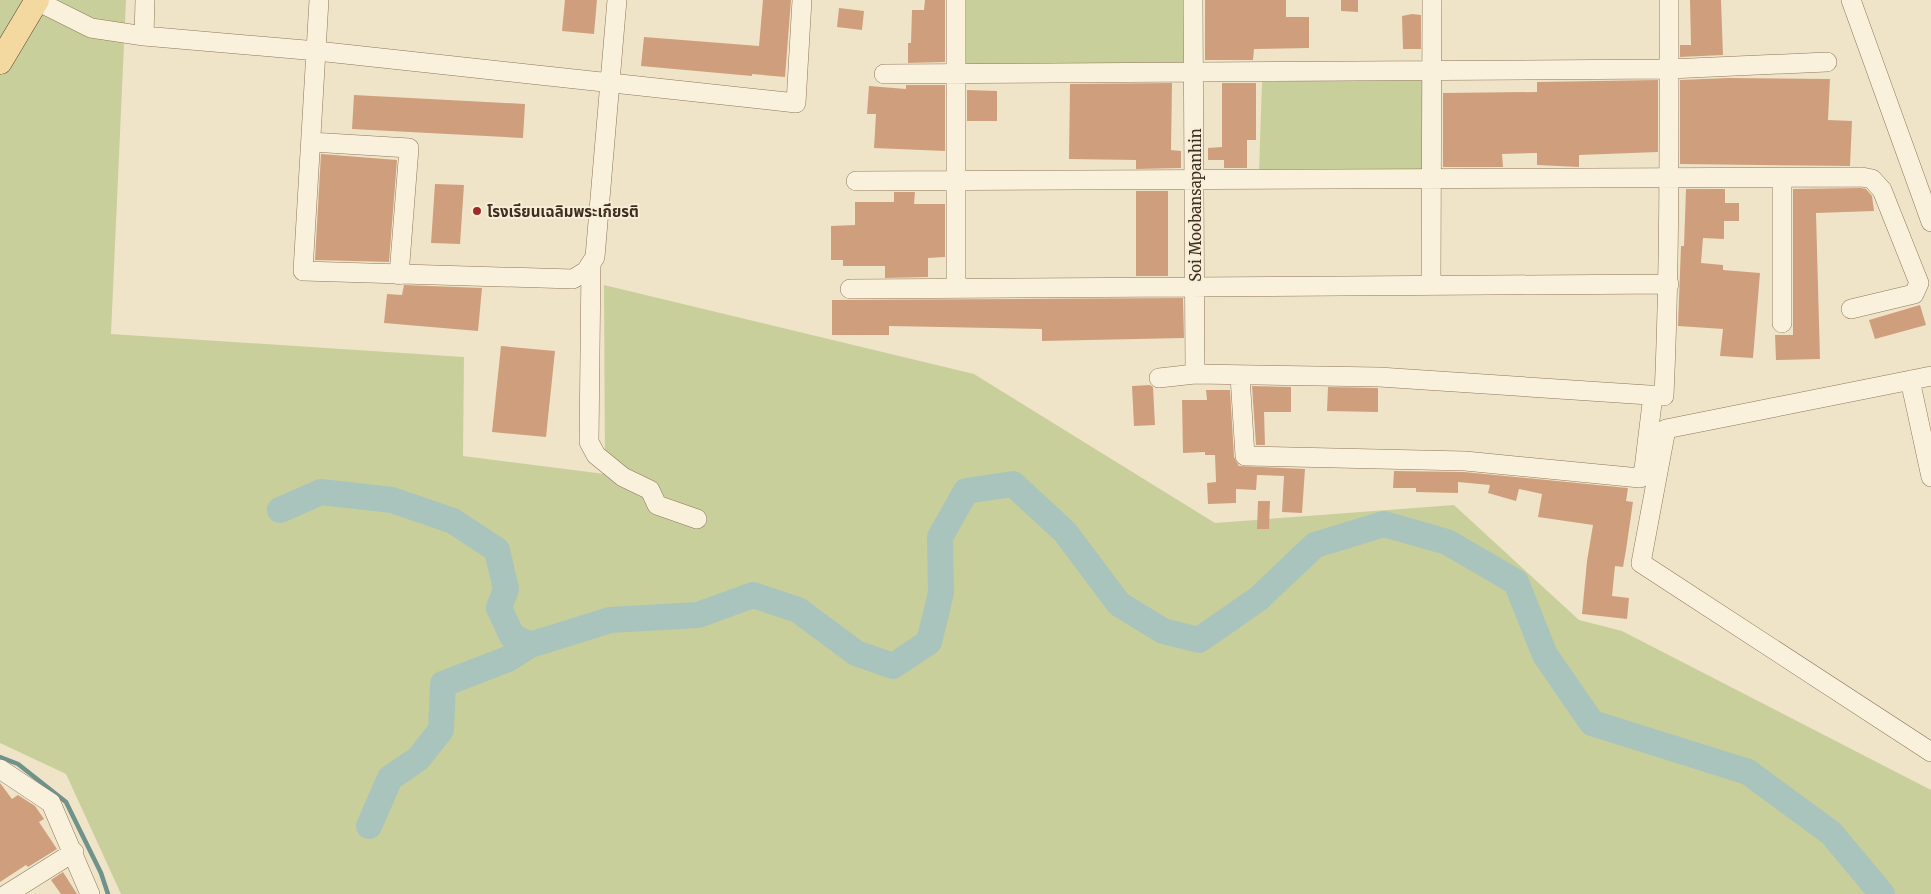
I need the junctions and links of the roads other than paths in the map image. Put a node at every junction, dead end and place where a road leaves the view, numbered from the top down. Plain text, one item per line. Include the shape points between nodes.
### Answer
1 (37, 0) edge
2 (146, 0) edge
3 (320, 0) edge
4 (617, 0) edge
5 (802, 0) edge
6 (956, 0) edge
7 (1193, 0) edge
8 (1432, 0) edge
9 (1669, 0) edge
10 (1851, 0) edge
11 (144, 36) junction
12 (317, 51) junction
13 (0, 62) edge
14 (1827, 62) dead end
15 (1669, 69) junction
16 (1432, 71) junction
17 (1194, 72) junction
18 (884, 74) dead end
19 (956, 74) junction
20 (609, 84) junction
21 (311, 142) junction
22 (1667, 177) junction
23 (1782, 177) junction
24 (1433, 178) junction
25 (1195, 179) junction
26 (856, 181) dead end
27 (956, 181) junction
28 (1931, 222) edge
29 (591, 263) junction
30 (399, 275) junction
31 (1669, 284) junction
32 (1195, 286) junction
33 (1431, 286) junction
34 (956, 288) junction
35 (850, 289) dead end
36 (1851, 309) dead end
37 (1782, 323) dead end
38 (1195, 374) junction
39 (1240, 376) junction
40 (1931, 376) edge
41 (1159, 378) dead end
42 (1910, 380) junction
43 (1653, 395) junction
44 (1931, 477) edge
45 (697, 519) dead end
46 (1931, 752) edge
47 (0, 769) edge
48 (74, 852) junction
49 (7, 894) edge
50 (90, 894) edge

1 - 11 street via 91,28
1 - 13 main road
2 - 11 street
3 - 12 street
4 - 20 street
5 - 20 street via 796,102
6 - 19 street
7 - 17 street, Soi Moobansapanhin
8 - 16 street
9 - 15 street
10 - 28 street
11 - 12 street
12 - 20 street
12 - 21 street
14 - 15 street
15 - 16 street
15 - 22 street
16 - 17 street
16 - 24 street
17 - 19 street
17 - 25 street, Soi Moobansapanhin
18 - 19 street
19 - 27 street
20 - 29 street via 595,257
21 - 30 street via 303,271
21 - 30 street via 409,148
22 - 23 street
22 - 24 street
22 - 31 street
23 - 36 street via 1862,177 1872,179 1882,190 1919,286 1914,294
23 - 37 street
24 - 25 street
24 - 33 street
25 - 27 street
25 - 32 street, Soi Moobansapanhin
26 - 27 street
27 - 34 street
29 - 30 street via 586,271 573,279
29 - 45 street via 589,442 596,455 623,477 650,490 657,505
31 - 33 street
31 - 43 street via 1664,396
32 - 33 street
32 - 34 street
32 - 38 street, Soi Moobansapanhin
34 - 35 street
38 - 39 street
38 - 41 street
39 - 43 street via 1379,377
39 - 43 street via 1245,456 1465,461 1640,478
40 - 42 street
42 - 44 street
42 - 46 street via 1666,429 1642,564
47 - 48 street via 51,803
48 - 49 street
48 - 50 street

